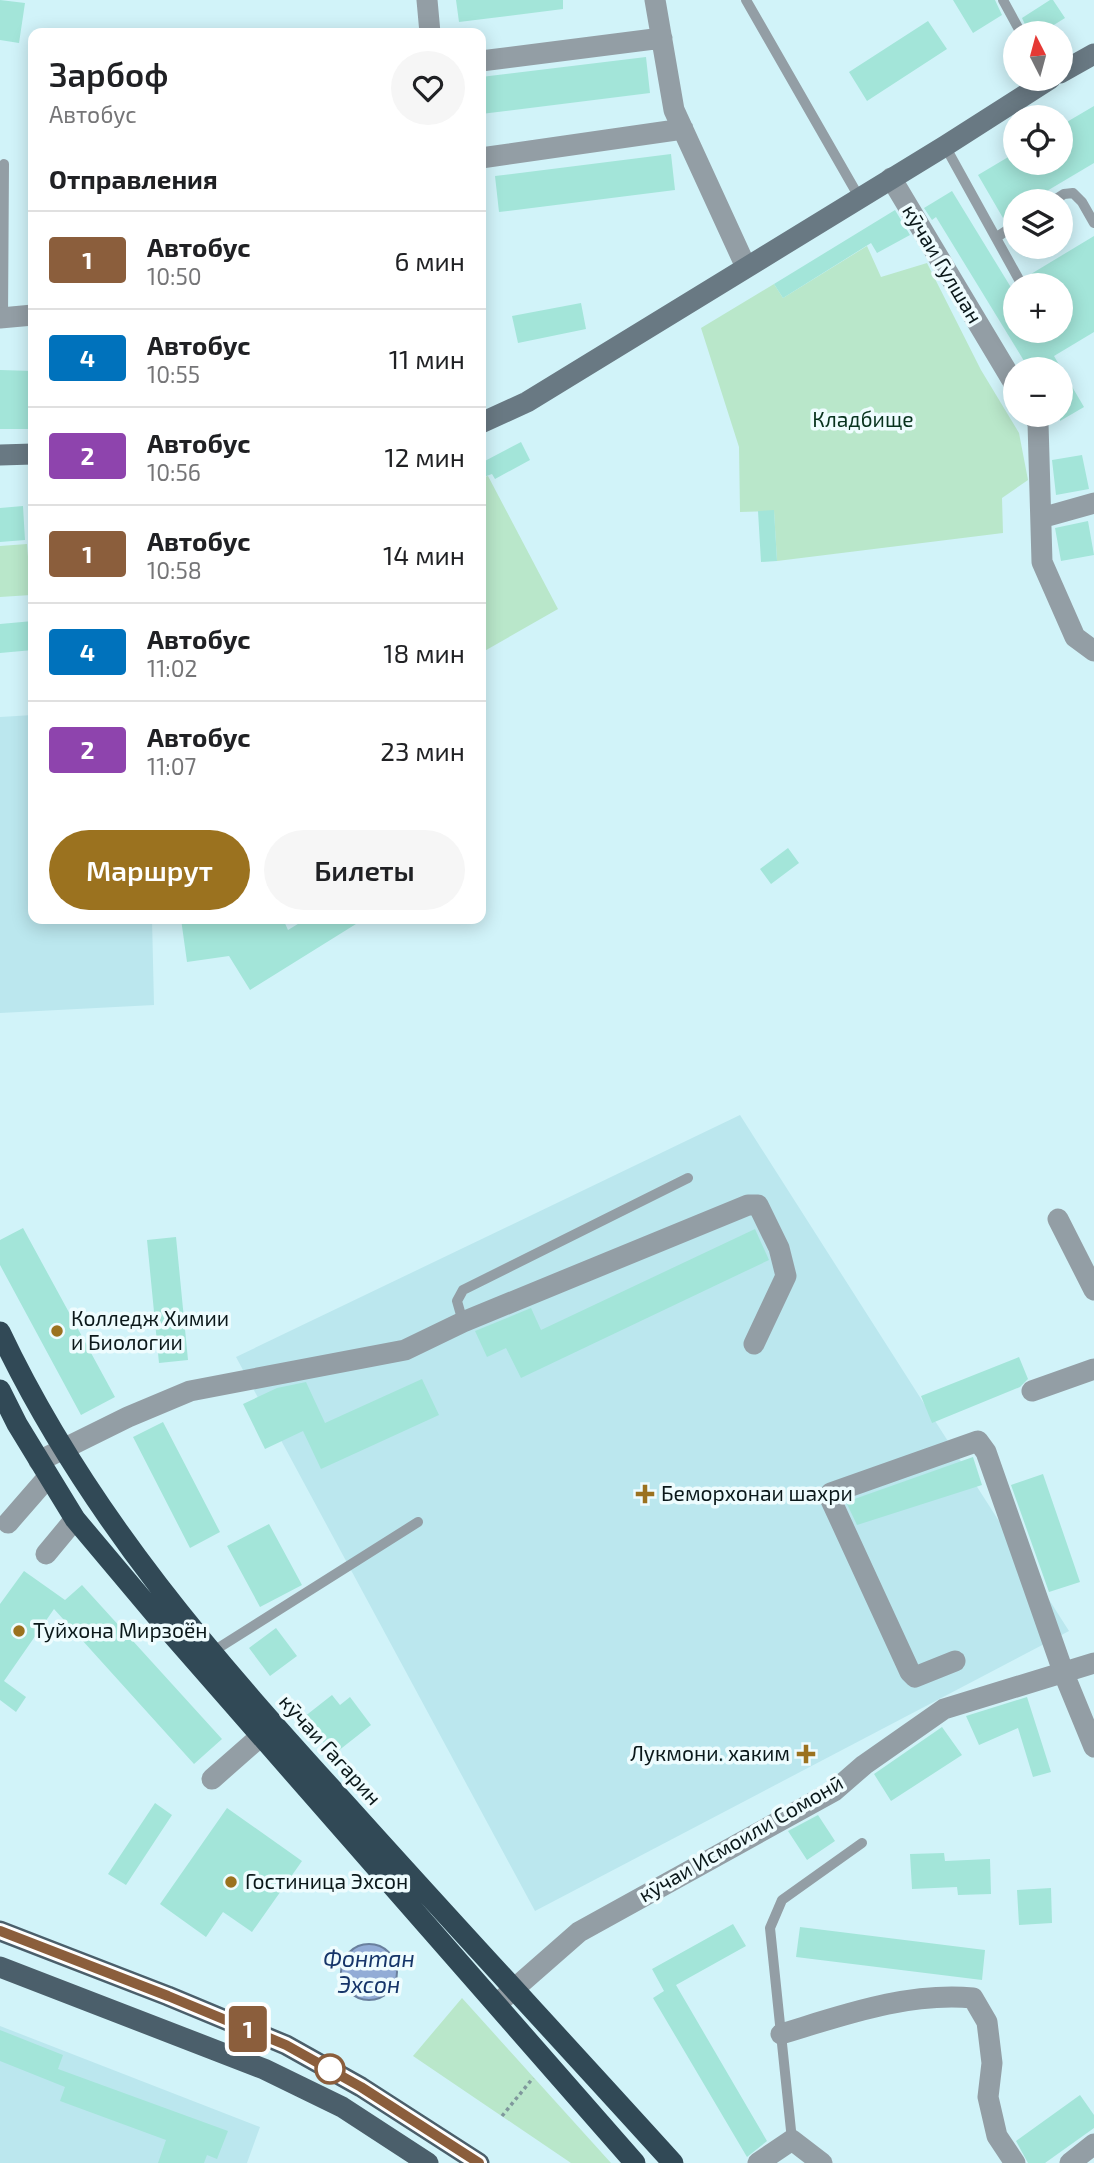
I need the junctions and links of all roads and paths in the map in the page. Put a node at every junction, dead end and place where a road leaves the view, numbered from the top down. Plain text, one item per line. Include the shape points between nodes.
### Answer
1 (427, 0) edge
2 (655, 0) edge
3 (746, 0) edge
4 (1003, 0) edge
5 (1014, 21) edge
6 (429, 28) edge
7 (662, 38) junction
8 (1094, 54) edge
9 (486, 60) edge
10 (1073, 66) edge
11 (1031, 91) edge
12 (683, 129) junction
13 (945, 146) junction
14 (486, 157) edge
15 (4, 164) dead end
16 (891, 178) junction
17 (1073, 193) edge
18 (859, 198) junction
19 (1094, 223) edge
20 (1003, 233) edge
21 (997, 237) junction
22 (747, 267) junction
23 (1016, 273) edge
24 (28, 315) edge
25 (1, 318) edge
26 (1003, 365) edge
27 (486, 421) edge
28 (1038, 427) edge
29 (28, 454) edge
30 (0, 455) edge
31 (1094, 503) edge
32 (1041, 518) junction
33 (1094, 651) edge
34 (688, 1178) dead end
35 (1058, 1219) dead end
36 (1094, 1290) edge
37 (463, 1322) junction
38 (0, 1332) edge
39 (754, 1344) dead end
40 (1094, 1369) edge
41 (0, 1390) edge
42 (1032, 1391) dead end
43 (62, 1449) junction
44 (44, 1469) junction
45 (75, 1519) junction
46 (418, 1522) dead end
47 (8, 1523) dead end
48 (46, 1554) dead end
49 (212, 1652) junction
50 (955, 1661) dead end
51 (1094, 1663) edge
52 (1064, 1674) junction
53 (261, 1736) junction
54 (1094, 1747) edge
55 (212, 1779) dead end
56 (862, 1843) dead end
57 (0, 1931) edge
58 (0, 1967) edge
59 (516, 1989) junction
60 (497, 2004) junction
61 (781, 2034) junction
62 (533, 2078) dead end
63 (502, 2116) dead end
64 (792, 2140) junction
65 (1094, 2144) edge
66 (428, 2163) edge
67 (479, 2163) edge
68 (635, 2163) edge
69 (673, 2163) edge
70 (758, 2163) edge
71 (822, 2163) edge
72 (1015, 2163) edge
73 (1070, 2163) edge

1 - 6 street
2 - 7 street
3 - 18 lane
4 - 5 lane
7 - 9 street
7 - 12 street via 674,110
8 - 10 main road
11 - 13 main road
12 - 14 street
12 - 22 street
13 - 16 main road
13 - 21 lane
15 - 25 lane
16 - 18 main road
16 - 26 street, кӯчаи Гулшан
17 - 19 lane
18 - 22 main road
20 - 21 lane
21 - 23 lane
22 - 27 main road via 527,402
24 - 25 street
28 - 32 street
29 - 30 main road
31 - 32 street
32 - 33 street via 1042,562 1074,637
34 - 37 lane via 463,1290 457,1301
35 - 36 street
37 - 39 street via 748,1205 758,1205 779,1248 786,1276
37 - 43 street via 405,1350 191,1391
38 - 43 highway, кӯчаи Гагарин
40 - 42 street
41 - 44 highway, кӯчаи Гагарин
43 - 44 street
43 - 49 highway, кӯчаи Гагарин via 105,1516
44 - 45 highway, кӯчаи Гагарин
44 - 47 street
45 - 48 street
45 - 53 highway, кӯчаи Гагарин
46 - 49 lane
49 - 59 highway, кӯчаи Гагарин via 292,1746
50 - 52 street via 915,1677 910,1672 830,1498 831,1493 978,1441 986,1452
51 - 52 street, кӯчаи Исмоили Сомонӣ
52 - 54 street
52 - 59 street, кӯчаи Исмоили Сомонӣ via 944,1709 834,1791 579,1932
53 - 55 street
53 - 60 highway, кӯчаи Гагарин
56 - 61 lane via 782,1900 770,1928
57 - 67 main road via 286,2045
58 - 66 main road via 264,2069 342,2107
59 - 60 street, кӯчаи Исмоили Сомонӣ
59 - 69 highway, кӯчаи Гагарин
60 - 68 highway, кӯчаи Гагарин
61 - 64 lane
61 - 72 street via 888,2003 943,1995 973,1998 987,2022 992,2063 988,2097 997,2136
62 - 63 path
64 - 70 street
64 - 71 street
65 - 73 street

